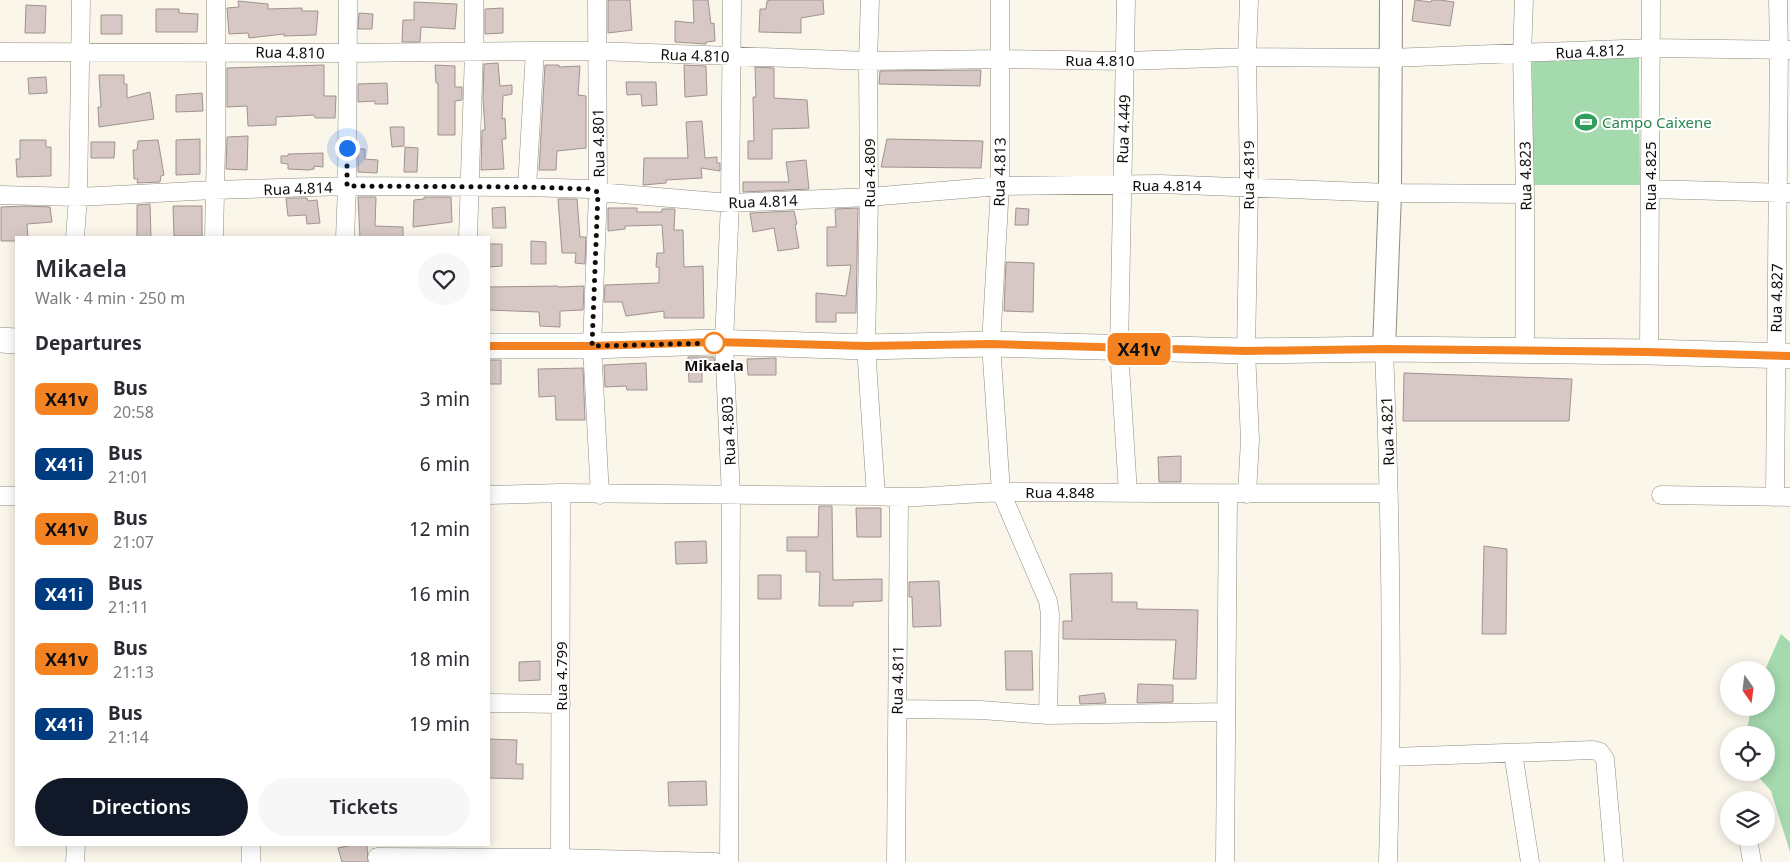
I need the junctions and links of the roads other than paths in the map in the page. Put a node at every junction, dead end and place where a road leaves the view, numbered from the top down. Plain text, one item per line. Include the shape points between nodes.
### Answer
1 (81, 0) edge
2 (216, 0) edge
3 (348, 0) edge
4 (474, 0) edge
5 (597, 0) edge
6 (732, 0) edge
7 (870, 0) edge
8 (1000, 0) edge
9 (1126, 0) edge
10 (1249, 0) edge
11 (1391, 0) edge
12 (1524, 0) edge
13 (1651, 0) edge
14 (1778, 0) edge
15 (1651, 48) junction
16 (1784, 50) edge
17 (535, 51) junction
18 (597, 51) junction
19 (0, 52) edge
20 (216, 52) junction
21 (474, 52) junction
22 (80, 53) junction
23 (347, 53) junction
24 (1522, 54) junction
25 (733, 56) junction
26 (1247, 58) junction
27 (1390, 58) junction
28 (999, 60) junction
29 (868, 61) junction
30 (1126, 61) junction
31 (1122, 185) junction
32 (347, 186) junction
33 (471, 186) junction
34 (1000, 186) junction
35 (1249, 186) junction
36 (527, 187) junction
37 (1650, 189) junction
38 (214, 190) junction
39 (598, 192) junction
40 (1390, 193) junction
41 (1784, 193) edge
42 (1526, 194) junction
43 (0, 195) edge
44 (78, 197) junction
45 (869, 197) junction
46 (730, 203) junction
47 (75, 236) edge
48 (214, 236) edge
49 (345, 236) edge
50 (468, 236) edge
51 (0, 340) edge
52 (15, 341) edge
53 (724, 343) junction
54 (991, 344) junction
55 (490, 346) edge
56 (592, 346) junction
57 (866, 346) junction
58 (1119, 348) junction
59 (1384, 349) junction
60 (1246, 351) junction
61 (1525, 351) junction
62 (1649, 352) junction
63 (1783, 356) edge
64 (1001, 492) junction
65 (561, 493) junction
66 (1128, 493) junction
67 (1390, 493) junction
68 (1228, 494) junction
69 (1247, 494) junction
70 (490, 495) edge
71 (600, 495) junction
72 (1660, 495) dead end
73 (0, 496) edge
74 (15, 496) edge
75 (731, 496) junction
76 (876, 496) junction
77 (1782, 497) edge
78 (899, 498) junction
79 (490, 703) edge
80 (561, 704) junction
81 (897, 709) junction
82 (1226, 712) junction
83 (1048, 715) junction
84 (1513, 753) junction
85 (1391, 757) junction
86 (76, 846) edge
87 (251, 846) edge
88 (1749, 846) edge
89 (377, 857) dead end
90 (560, 858) junction
91 (493, 860) edge
92 (75, 862) edge
93 (251, 862) edge
94 (716, 862) edge
95 (729, 862) edge
96 (896, 862) edge
97 (1225, 862) edge
98 (1388, 862) edge
99 (1530, 862) edge
100 (1614, 862) edge
101 (1752, 862) edge

1 - 22 street
2 - 20 street
3 - 23 street
4 - 21 street
5 - 18 street, Rua 4.801
6 - 25 street, Rua 4.803
7 - 29 street, Rua 4.809
8 - 28 street, Rua 4.813
9 - 30 street, Rua 4.449
10 - 26 street, Rua 4.819
11 - 27 street, Rua 4.821
12 - 24 street, Rua 4.823
13 - 15 street, Rua 4.825
14 - 16 street, Rua 4.827
15 - 16 street, Rua 4.812
15 - 24 street, Rua 4.812
15 - 37 street, Rua 4.825
16 - 41 street, Rua 4.827
17 - 18 street, Rua 4.810
17 - 21 street, Rua 4.810
17 - 36 street
18 - 25 street, Rua 4.810
18 - 39 street, Rua 4.801
19 - 22 street, Rua 4.810
20 - 22 street, Rua 4.810
20 - 23 street, Rua 4.810
20 - 38 street
21 - 23 street, Rua 4.810
21 - 33 street
22 - 44 street
23 - 32 street
24 - 27 street, Rua 4.812
24 - 42 street, Rua 4.823
25 - 29 street, Rua 4.810
25 - 46 street, Rua 4.803
26 - 27 street, Rua 4.810
26 - 30 street, Rua 4.810
26 - 35 street, Rua 4.819
27 - 40 street, Rua 4.821
28 - 29 street, Rua 4.810
28 - 30 street, Rua 4.810
28 - 34 street, Rua 4.813
29 - 45 street, Rua 4.809
30 - 31 street, Rua 4.449
31 - 34 street, Rua 4.814
31 - 35 street, Rua 4.814
31 - 58 street, Rua 4.449
32 - 33 street, Rua 4.814
32 - 38 street, Rua 4.814
32 - 49 street
33 - 36 street, Rua 4.814
33 - 50 street
34 - 45 street, Rua 4.814
34 - 54 street, Rua 4.813
35 - 40 street, Rua 4.814
35 - 60 street, Rua 4.819
36 - 39 street, Rua 4.814
37 - 41 street
37 - 62 street, Rua 4.825
38 - 44 street, Rua 4.814
38 - 48 street
39 - 46 street, Rua 4.814
39 - 56 street, Rua 4.801
40 - 42 street, Rua 4.814
40 - 59 street, Rua 4.821
41 - 63 street, Rua 4.827
42 - 61 street, Rua 4.823
43 - 44 street, Rua 4.814
44 - 47 street
45 - 46 street, Rua 4.814
45 - 57 street, Rua 4.809
46 - 53 street, Rua 4.803
51 - 52 main road
53 - 56 main road
53 - 57 main road
53 - 75 street, Rua 4.803
54 - 57 main road
54 - 58 main road
54 - 64 street, Rua 4.813
55 - 56 main road
56 - 71 street, Rua 4.801
57 - 76 street, Rua 4.809
58 - 60 main road
58 - 66 street, Rua 4.449
59 - 60 main road
59 - 61 main road
59 - 67 street, Rua 4.821
60 - 69 street via 1250,440
61 - 62 main road
62 - 63 main road
63 - 77 street, Rua 4.827
64 - 66 street, Rua 4.848
64 - 78 street, Rua 4.848
64 - 83 street, Rua 4.813 via 1048,601
65 - 70 street, Rua 4.848
65 - 71 street, Rua 4.848
65 - 80 street, Rua 4.799
66 - 68 street, Rua 4.848
67 - 69 street, Rua 4.848
67 - 85 street, Rua 4.821
68 - 69 street, Rua 4.848
68 - 82 street
71 - 75 street, Rua 4.848
72 - 77 street
73 - 74 street
75 - 76 street, Rua 4.848
75 - 95 street, Rua 4.803
76 - 78 street, Rua 4.848
78 - 81 street, Rua 4.811
79 - 80 street
80 - 90 street, Rua 4.799
81 - 83 street
81 - 96 street, Rua 4.811
82 - 83 street
82 - 97 street
84 - 85 street
84 - 99 street
84 - 100 street via 1593,750 1603,755
85 - 98 street, Rua 4.821
86 - 92 street
87 - 93 street
88 - 101 street
89 - 91 street
90 - 91 street
90 - 94 street

